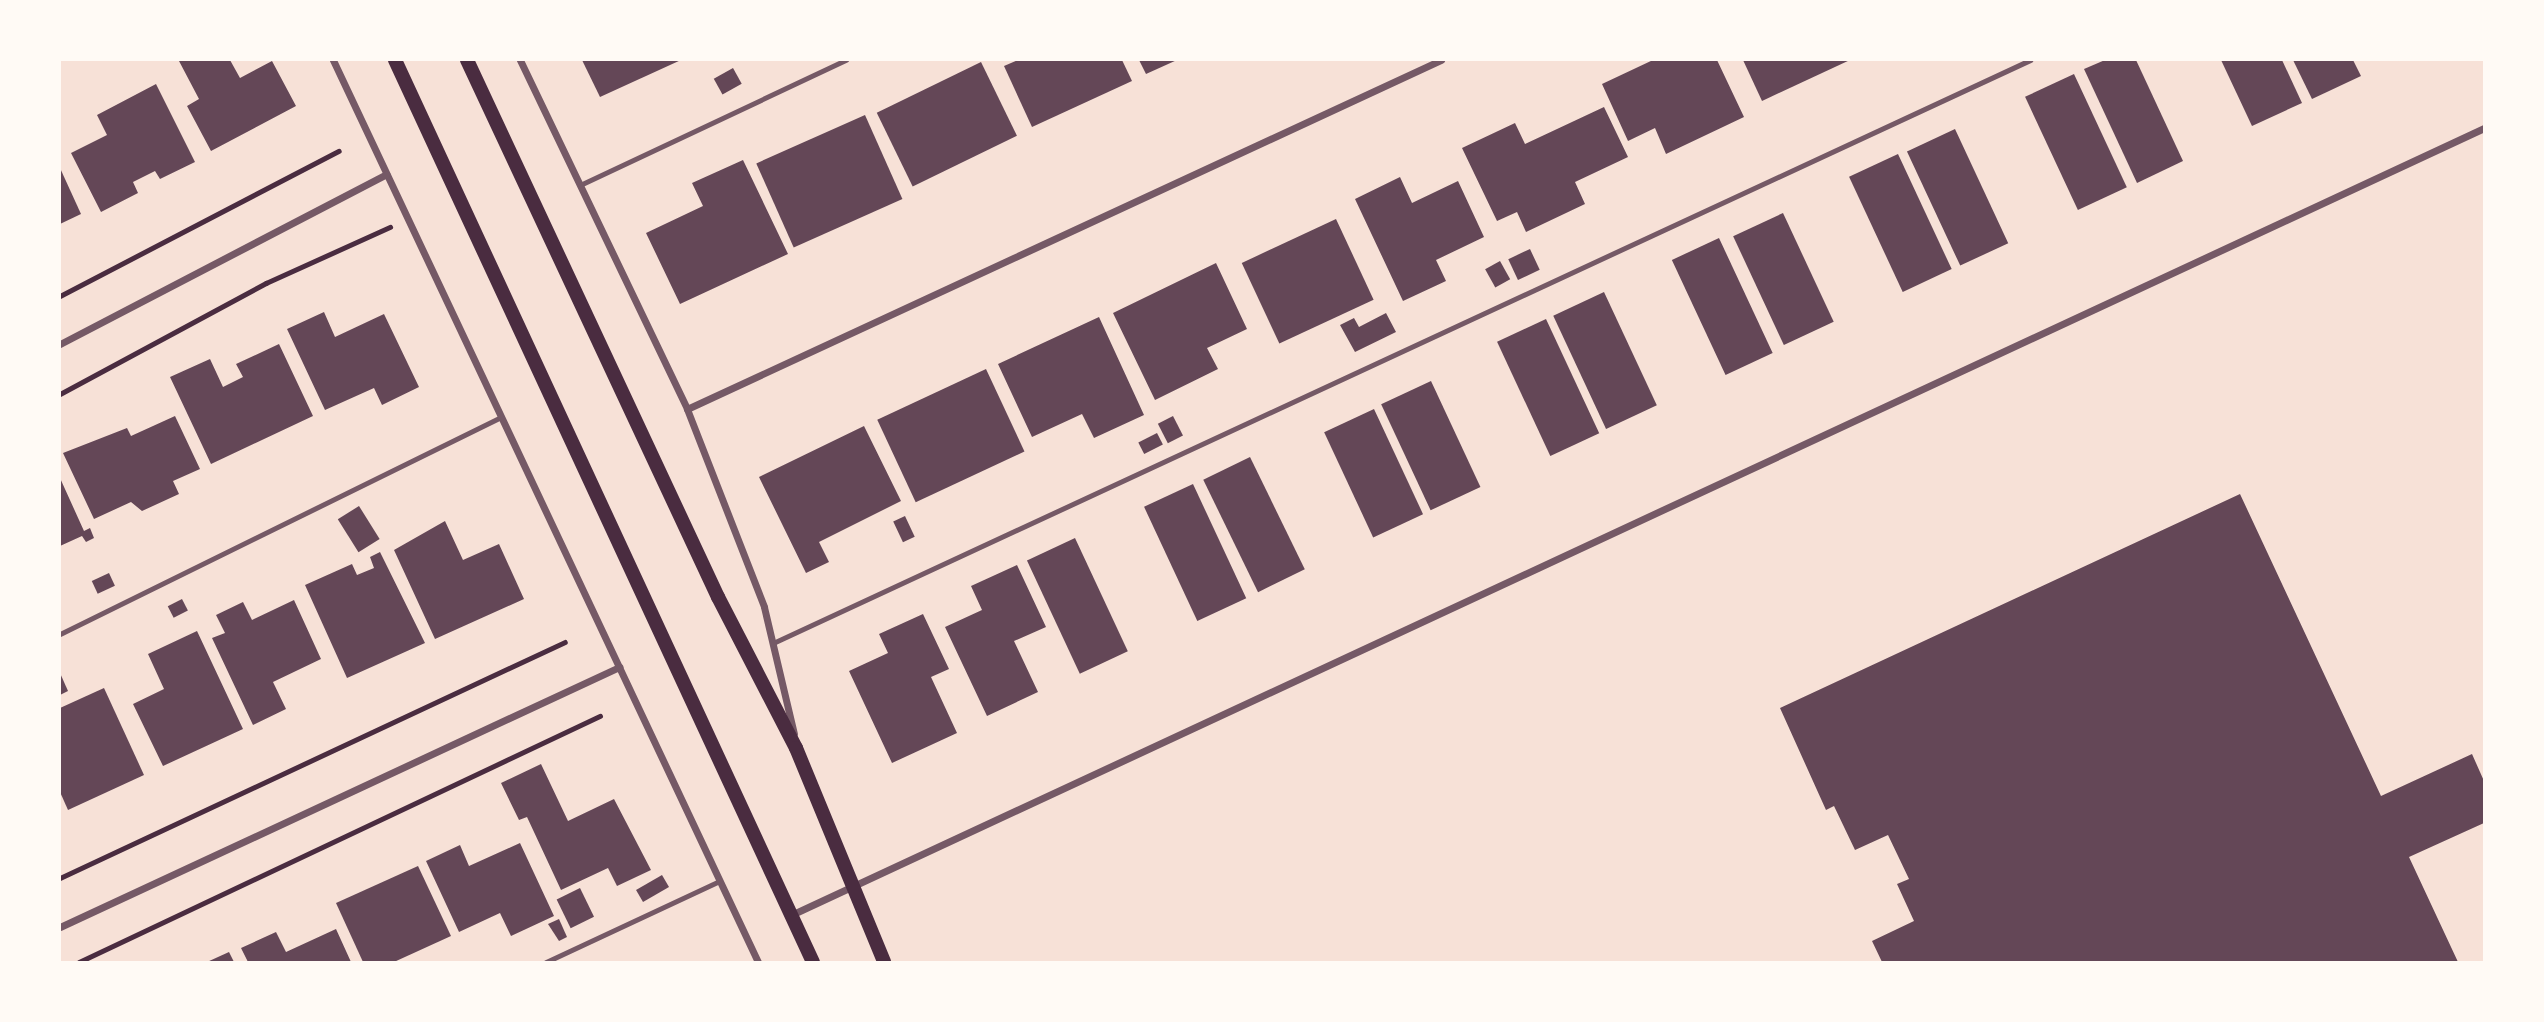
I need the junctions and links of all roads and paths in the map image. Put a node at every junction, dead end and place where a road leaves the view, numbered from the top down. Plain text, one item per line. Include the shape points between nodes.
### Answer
1 (333, 60) edge
2 (395, 60) edge
3 (467, 60) edge
4 (520, 60) edge
5 (846, 60) edge
6 (1441, 60) edge
7 (2030, 60) edge
8 (2484, 128) edge
9 (339, 151) dead end
10 (386, 174) junction
11 (580, 185) junction
12 (392, 226) dead end
13 (60, 296) edge
14 (60, 344) edge
15 (60, 394) edge
16 (687, 409) junction
17 (501, 417) junction
18 (60, 634) edge
19 (565, 642) dead end
20 (773, 643) junction
21 (619, 667) junction
22 (600, 716) dead end
23 (796, 748) junction
24 (60, 878) edge
25 (720, 881) junction
26 (852, 886) junction
27 (791, 915) junction
28 (60, 927) edge
29 (79, 962) edge
30 (546, 962) edge
31 (758, 962) edge
32 (813, 962) edge
33 (884, 962) edge

1 - 10 street
2 - 27 main road
3 - 23 main road via 718,597
4 - 11 street
5 - 11 lane
6 - 16 street
7 - 20 lane
8 - 26 street
9 - 13 path
10 - 14 street
10 - 17 street
11 - 16 street
12 - 15 path via 266,283
16 - 20 street via 764,607
17 - 18 lane
17 - 21 street
19 - 24 path
20 - 23 street
21 - 25 street
21 - 28 street
22 - 29 path
23 - 26 main road
25 - 30 lane
25 - 31 street
26 - 27 street
26 - 33 main road
27 - 32 main road

